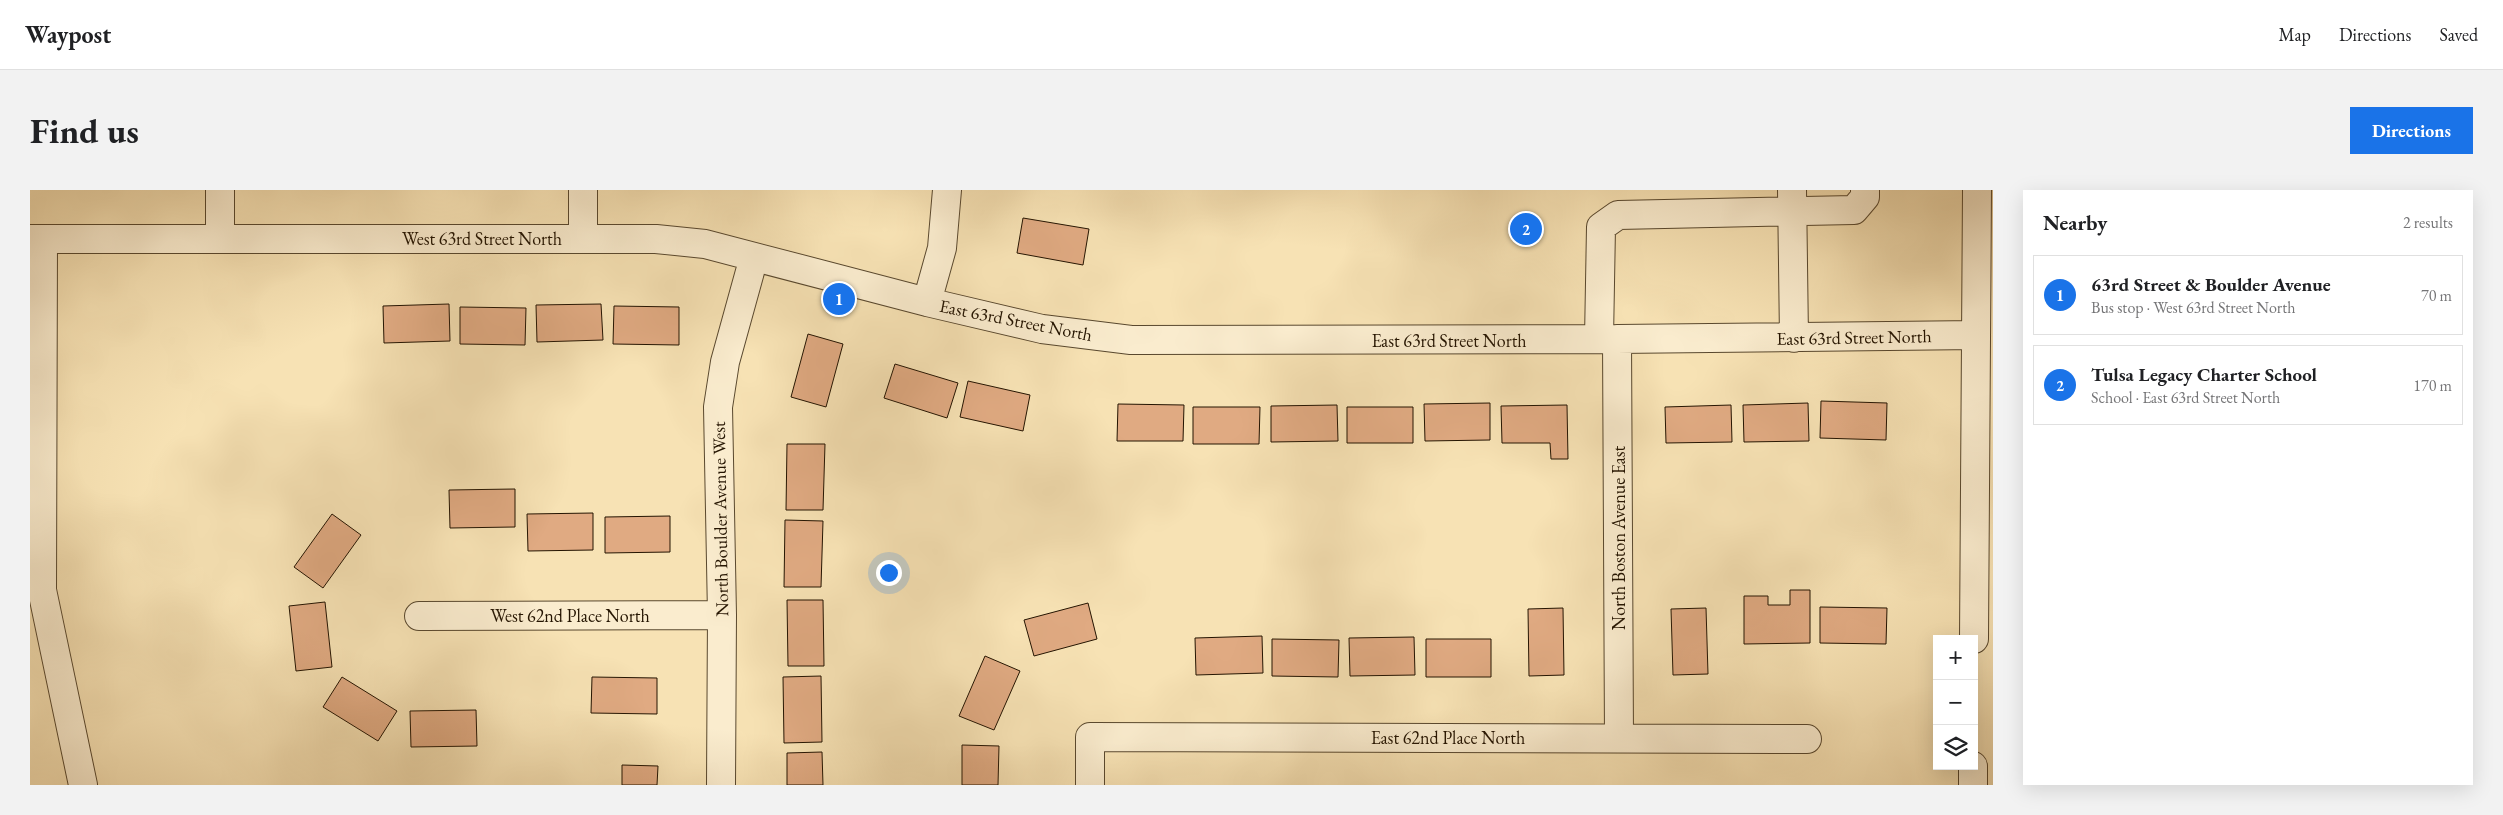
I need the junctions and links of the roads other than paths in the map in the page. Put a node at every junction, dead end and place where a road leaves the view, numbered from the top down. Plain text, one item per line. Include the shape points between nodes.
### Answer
1 (220, 190) edge
2 (583, 190) edge
3 (947, 190) edge
4 (1864, 190) edge
5 (1977, 190) edge
6 (1792, 202) edge
7 (220, 238) junction
8 (584, 238) junction
9 (36, 239) edge
10 (754, 257) junction
11 (927, 302) junction
12 (1976, 335) junction
13 (1794, 338) junction
14 (1608, 339) junction
15 (722, 615) junction
16 (419, 616) dead end
17 (1974, 635) edge
18 (1619, 738) junction
19 (1807, 739) dead end
20 (1973, 770) edge
21 (84, 785) edge
22 (721, 785) edge
23 (1090, 785) edge
24 (1973, 785) edge

1 - 7 street
2 - 8 street
3 - 11 street via 942,248
4 - 6 street via 1865,197 1854,210
5 - 12 street
6 - 13 street
6 - 14 street, North Boston Avenue East via 1618,215 1601,228
7 - 8 street, West 63rd Street North
7 - 9 street, West 63rd Street North
8 - 10 street, West 63rd Street North via 656,239 705,244
9 - 21 street via 42,590
10 - 11 street, West 63rd Street North
10 - 15 street, North Boulder Avenue West via 724,362 718,407
11 - 14 street, East 63rd Street North via 1042,329 1131,340
12 - 13 street, East 63rd Street North
12 - 17 street
13 - 14 street, East 63rd Street North
14 - 18 street, North Boston Avenue East
15 - 16 street, West 62nd Place North
15 - 22 street, North Boulder Avenue West
18 - 19 street, East 62nd Place North
18 - 23 street, East 62nd Place North via 1090,738
20 - 24 street

